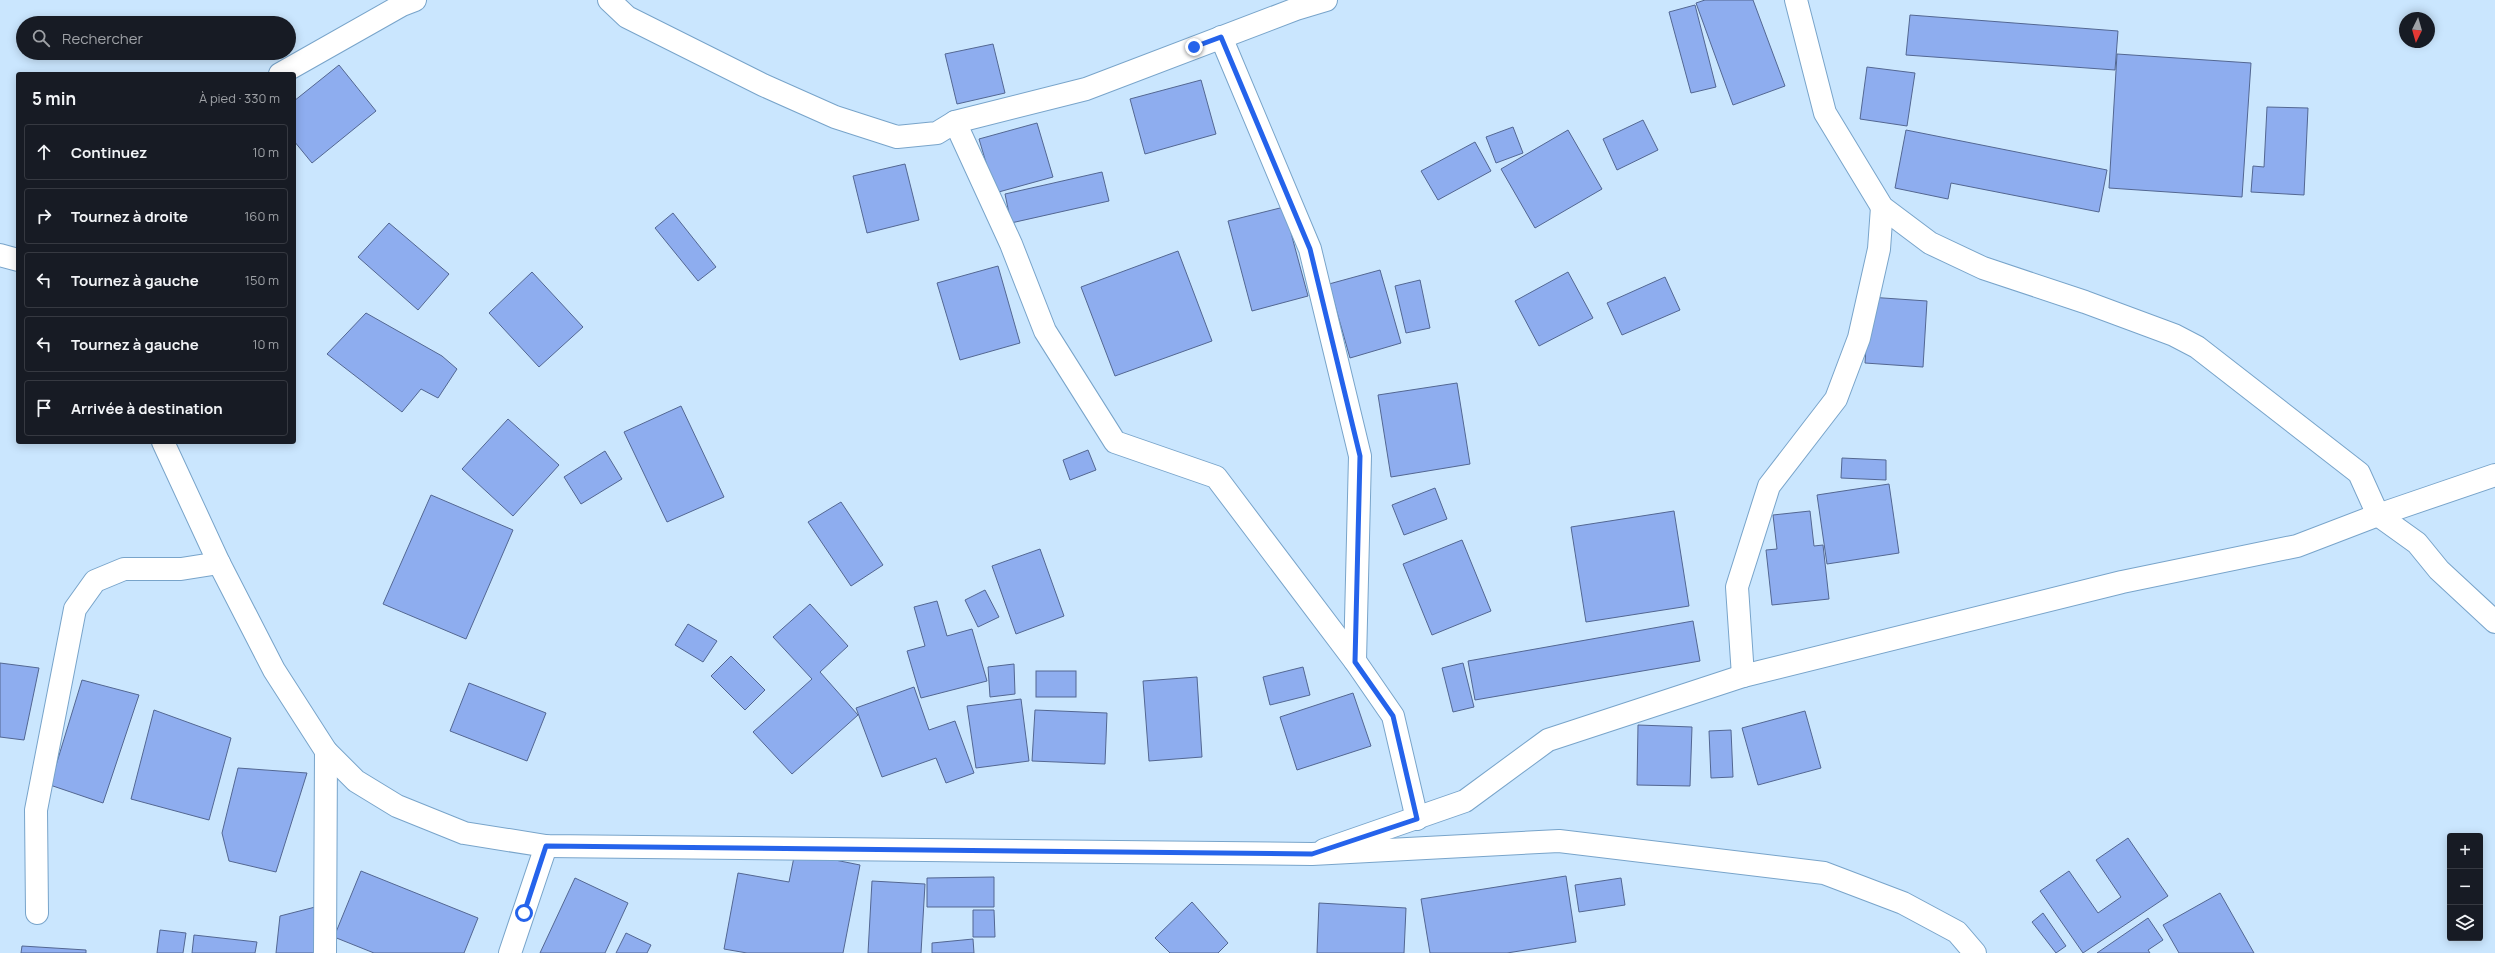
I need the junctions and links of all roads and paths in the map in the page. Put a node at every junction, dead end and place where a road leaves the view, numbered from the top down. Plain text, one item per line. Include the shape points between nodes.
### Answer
1 (415, 0) edge
2 (609, 0) edge
3 (1326, 0) edge
4 (1796, 0) edge
5 (1221, 37) junction
6 (284, 72) edge
7 (955, 122) junction
8 (1882, 207) junction
9 (0, 255) edge
10 (16, 259) edge
11 (164, 444) edge
12 (2495, 475) edge
13 (2378, 515) junction
14 (219, 563) junction
15 (2495, 622) edge
16 (1355, 662) junction
17 (1743, 676) junction
18 (326, 751) junction
19 (1417, 819) junction
20 (546, 846) junction
21 (1312, 854) junction
22 (37, 913) dead end
23 (325, 953) edge
24 (510, 953) edge
25 (1975, 953) edge

1 - 6 street
2 - 7 street via 627,17 690,51 835,117 897,137 937,133
3 - 5 street
4 - 8 street via 1825,113
5 - 7 street via 1086,89
5 - 16 street via 1310,249 1360,456
7 - 16 street via 1011,244 1045,331 1115,442 1216,477
8 - 13 street via 1930,243 1983,268 2174,335 2197,347 2359,473
8 - 17 street via 1879,249 1858,338 1836,399 1769,486 1737,587
9 - 10 street
11 - 14 street
12 - 13 street
13 - 15 street via 2417,543 2439,570
13 - 17 street via 2297,546 2122,582
14 - 18 street via 274,670
14 - 22 street via 182,569 124,569 95,581 75,609 37,804
16 - 19 street via 1393,716
17 - 19 street via 1548,740 1465,801
18 - 20 street via 356,781 397,806 464,833
18 - 23 street
19 - 21 street
20 - 21 street
20 - 24 street
21 - 25 street via 1559,841 1824,873 1903,903 1957,932

